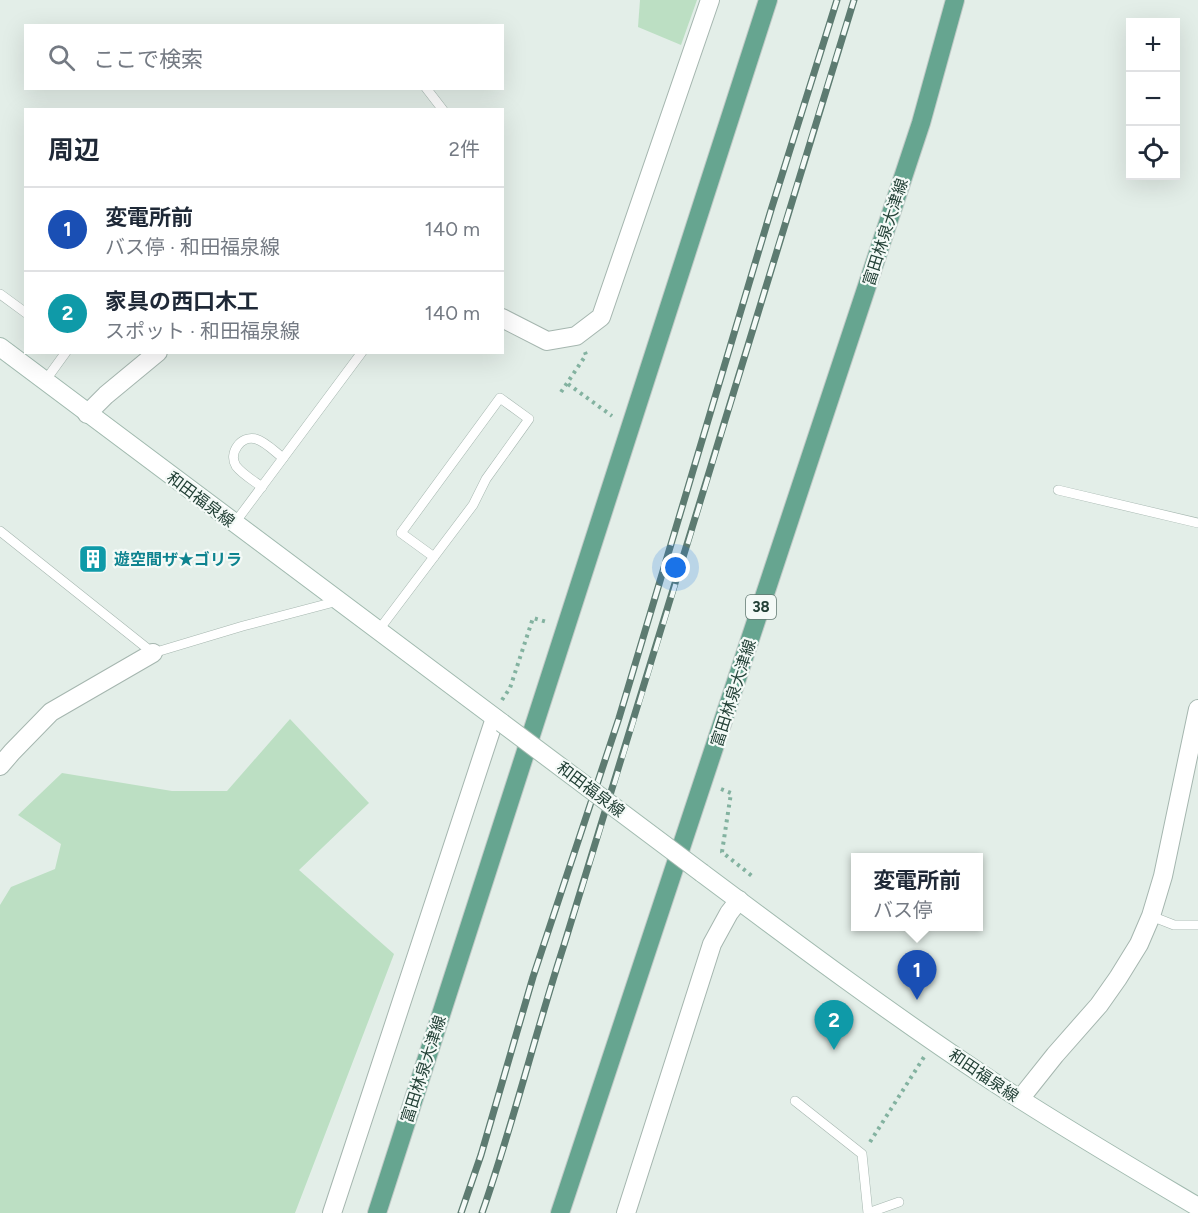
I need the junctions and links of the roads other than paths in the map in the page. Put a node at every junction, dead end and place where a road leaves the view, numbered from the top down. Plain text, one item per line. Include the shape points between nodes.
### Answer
1 (710, 0) edge
2 (768, 0) edge
3 (955, 0) edge
4 (966, 0) edge
5 (428, 90) edge
6 (441, 108) edge
7 (921, 123) junction
8 (0, 294) edge
9 (24, 312) edge
10 (504, 319) edge
11 (0, 347) edge
12 (65, 354) edge
13 (156, 354) edge
14 (361, 354) edge
15 (45, 381) junction
16 (87, 414) junction
17 (284, 458) junction
18 (262, 487) junction
19 (1058, 490) dead end
20 (1198, 523) edge
21 (234, 524) junction
22 (0, 531) edge
23 (434, 557) junction
24 (338, 602) junction
25 (378, 631) junction
26 (153, 653) junction
27 (1198, 709) edge
28 (499, 721) junction
29 (0, 766) edge
30 (739, 900) junction
31 (1151, 916) junction
32 (1198, 925) edge
33 (1020, 1099) junction
34 (795, 1101) dead end
35 (899, 1202) dead end
36 (1198, 1207) edge
37 (332, 1213) edge
38 (376, 1213) edge
39 (560, 1213) edge
40 (626, 1213) edge

1 - 10 street via 601,317 576,336 547,341
2 - 38 main road, 富田林泉大津線
3 - 7 main road, 富田林泉大津線 / 38
4 - 7 main road
5 - 6 lane
7 - 39 main road, 富田林泉大津線 / 38
8 - 9 lane
11 - 15 street, 和田福泉線
12 - 15 lane
13 - 16 street
14 - 17 lane
15 - 16 street, 和田福泉線
16 - 21 street, 和田福泉線
17 - 18 lane
17 - 18 lane via 255,439 238,445 234,455 236,466
18 - 21 lane
19 - 20 lane
21 - 24 street, 和田福泉線
22 - 26 lane
23 - 23 lane via 529,419 500,398 402,533
23 - 25 lane
24 - 25 street, 和田福泉線
24 - 26 lane
25 - 28 street, 和田福泉線
26 - 29 street via 51,712
27 - 31 street
28 - 30 street, 和田福泉線, bridge
28 - 37 street
30 - 33 street, 和田福泉線 via 904,1021
30 - 40 street via 712,944
31 - 32 lane via 1174,925
31 - 33 street via 1099,1005
33 - 36 street, 和田福泉線
34 - 35 lane via 862,1154 868,1213

